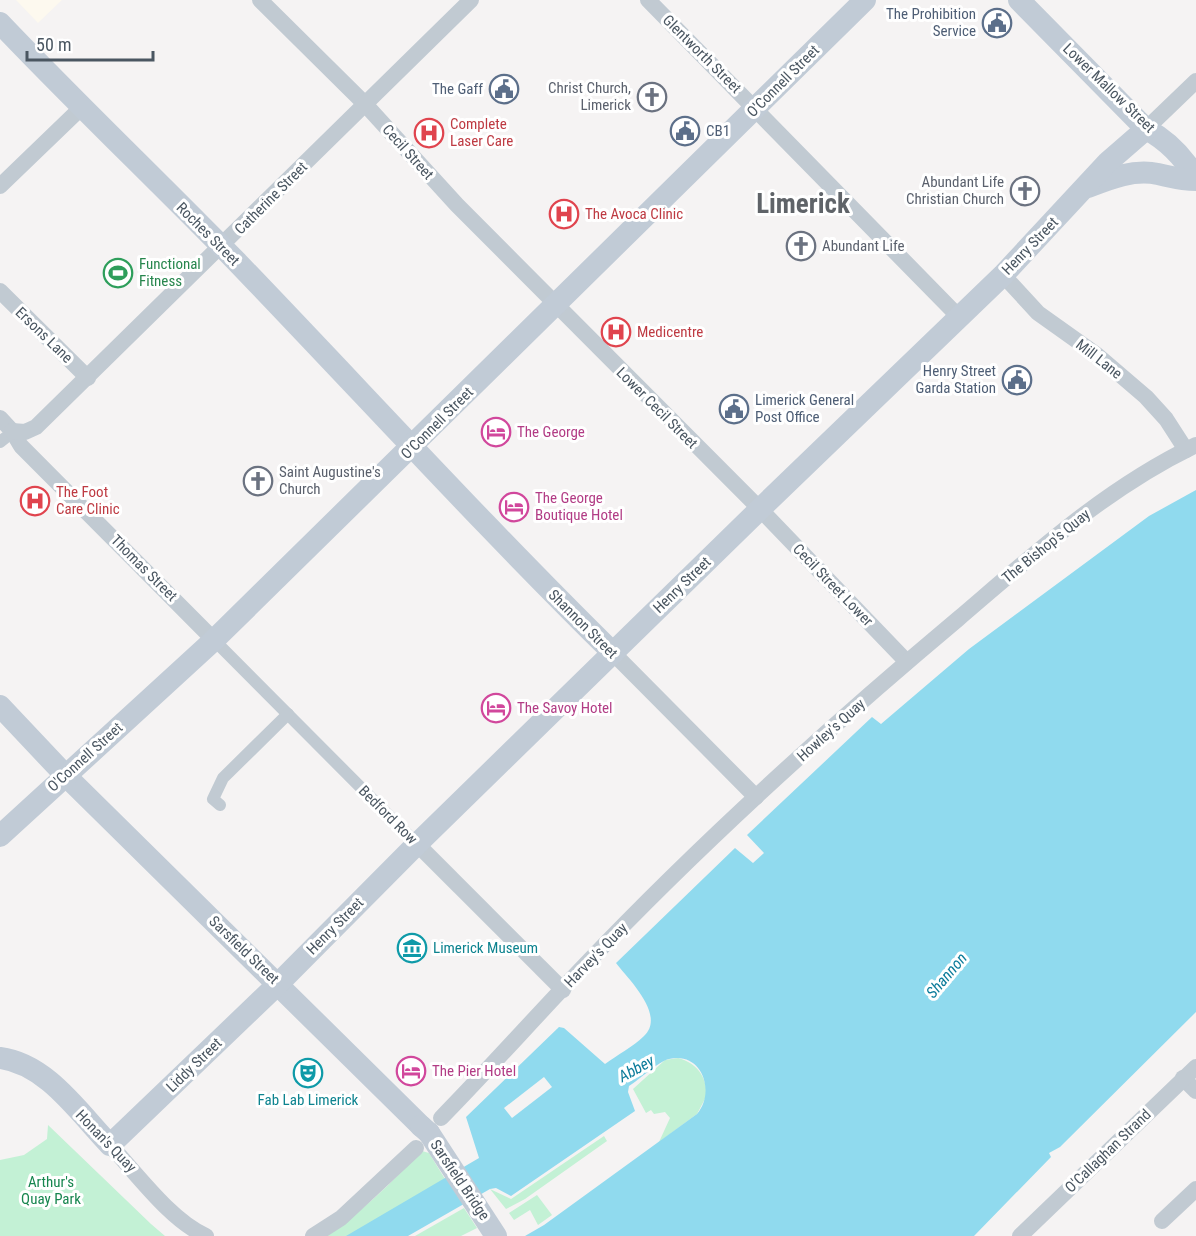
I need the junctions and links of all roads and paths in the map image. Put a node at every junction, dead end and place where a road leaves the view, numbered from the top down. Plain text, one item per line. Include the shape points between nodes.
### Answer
1 (260, 0) edge
2 (648, 0) edge
3 (865, 0) edge
4 (1019, 0) edge
5 (465, 2) edge
6 (0, 23) edge
7 (1196, 81) edge
8 (364, 103) junction
9 (81, 108) junction
10 (756, 108) junction
11 (1146, 129) junction
12 (1196, 179) edge
13 (0, 186) edge
14 (1087, 188) junction
15 (222, 247) junction
16 (1004, 275) junction
17 (0, 291) edge
18 (555, 305) junction
19 (958, 316) junction
20 (88, 378) junction
21 (0, 418) edge
22 (6, 437) edge
23 (412, 447) junction
24 (1191, 448) edge
25 (760, 509) junction
26 (214, 640) junction
27 (613, 653) junction
28 (907, 662) junction
29 (0, 705) edge
30 (288, 714) junction
31 (66, 776) junction
32 (756, 797) junction
33 (220, 805) dead end
34 (0, 836) edge
35 (417, 844) junction
36 (278, 984) junction
37 (563, 990) junction
38 (0, 1058) edge
39 (1196, 1067) edge
40 (1183, 1078) junction
41 (1196, 1091) edge
42 (431, 1122) junction
43 (110, 1145) junction
44 (416, 1148) dead end
45 (1196, 1189) edge
46 (1162, 1221) dead end
47 (206, 1236) edge
48 (314, 1236) edge
49 (496, 1236) edge
50 (1020, 1236) edge

1 - 8 street, Cecil Street
2 - 10 street, Glentworth Street
3 - 10 main road, O'Connell Street
4 - 11 main road, Lower Mallow Street
5 - 8 street, Catherine Street
6 - 9 main road, Roches Street
7 - 11 street, Henry Street
8 - 15 street, Catherine Street
8 - 18 street, Cecil Street
9 - 13 street
9 - 15 main road, Roches Street
10 - 18 main road, O'Connell Street
10 - 19 street, Glentworth Street
11 - 12 main road, Lower Mallow Street via 1166,142
11 - 14 main road, Henry Street via 1108,162
12 - 14 main road, Henry Street via 1132,173
14 - 16 main road, Henry Street
15 - 20 street, Catherine Street
15 - 23 main road, Roches Street
16 - 19 main road, Henry Street
16 - 24 street, Mill Lane via 1038,313 1146,397
17 - 20 street, Ersons Lane
18 - 23 main road, O'Connell Street
18 - 25 street, Lower Cecil Street
19 - 25 main road, Henry Street
20 - 22 street, Catherine Street via 36,427
21 - 22 street, Thomas Street
22 - 26 street, Thomas Street via 21,446
23 - 26 main road, O'Connell Street
23 - 27 main road, Shannon Street
24 - 28 street, The Bishop's Quay via 1118,488
25 - 27 main road, Henry Street
25 - 28 street, Cecil Street Lower
26 - 30 street, Bedford Row
26 - 31 main road, O'Connell Street
27 - 32 street, Shannon Street
27 - 35 main road, Henry Street
28 - 32 street, Howley's Quay
29 - 31 main road, Sarsfield Street
30 - 33 street via 223,778 213,799
30 - 35 street, Bedford Row
31 - 34 main road, O'Connell Street
31 - 36 main road, Sarsfield Street
32 - 37 street, Harvey's Quay
35 - 36 main road, Henry Street
35 - 37 street, Bedford Row
36 - 42 main road, Sarsfield Street
36 - 43 main road, Liddy Street
37 - 42 street, Harvey's Quay
38 - 43 main road, Honan's Quay via 39,1072
39 - 40 street, O'Callaghan Strand
40 - 41 street
40 - 50 street, O'Callaghan Strand
42 - 49 main road, Sarsfield Bridge via 441,1149
43 - 47 street, Honan's Quay via 171,1210
44 - 48 street via 341,1218
45 - 46 street

